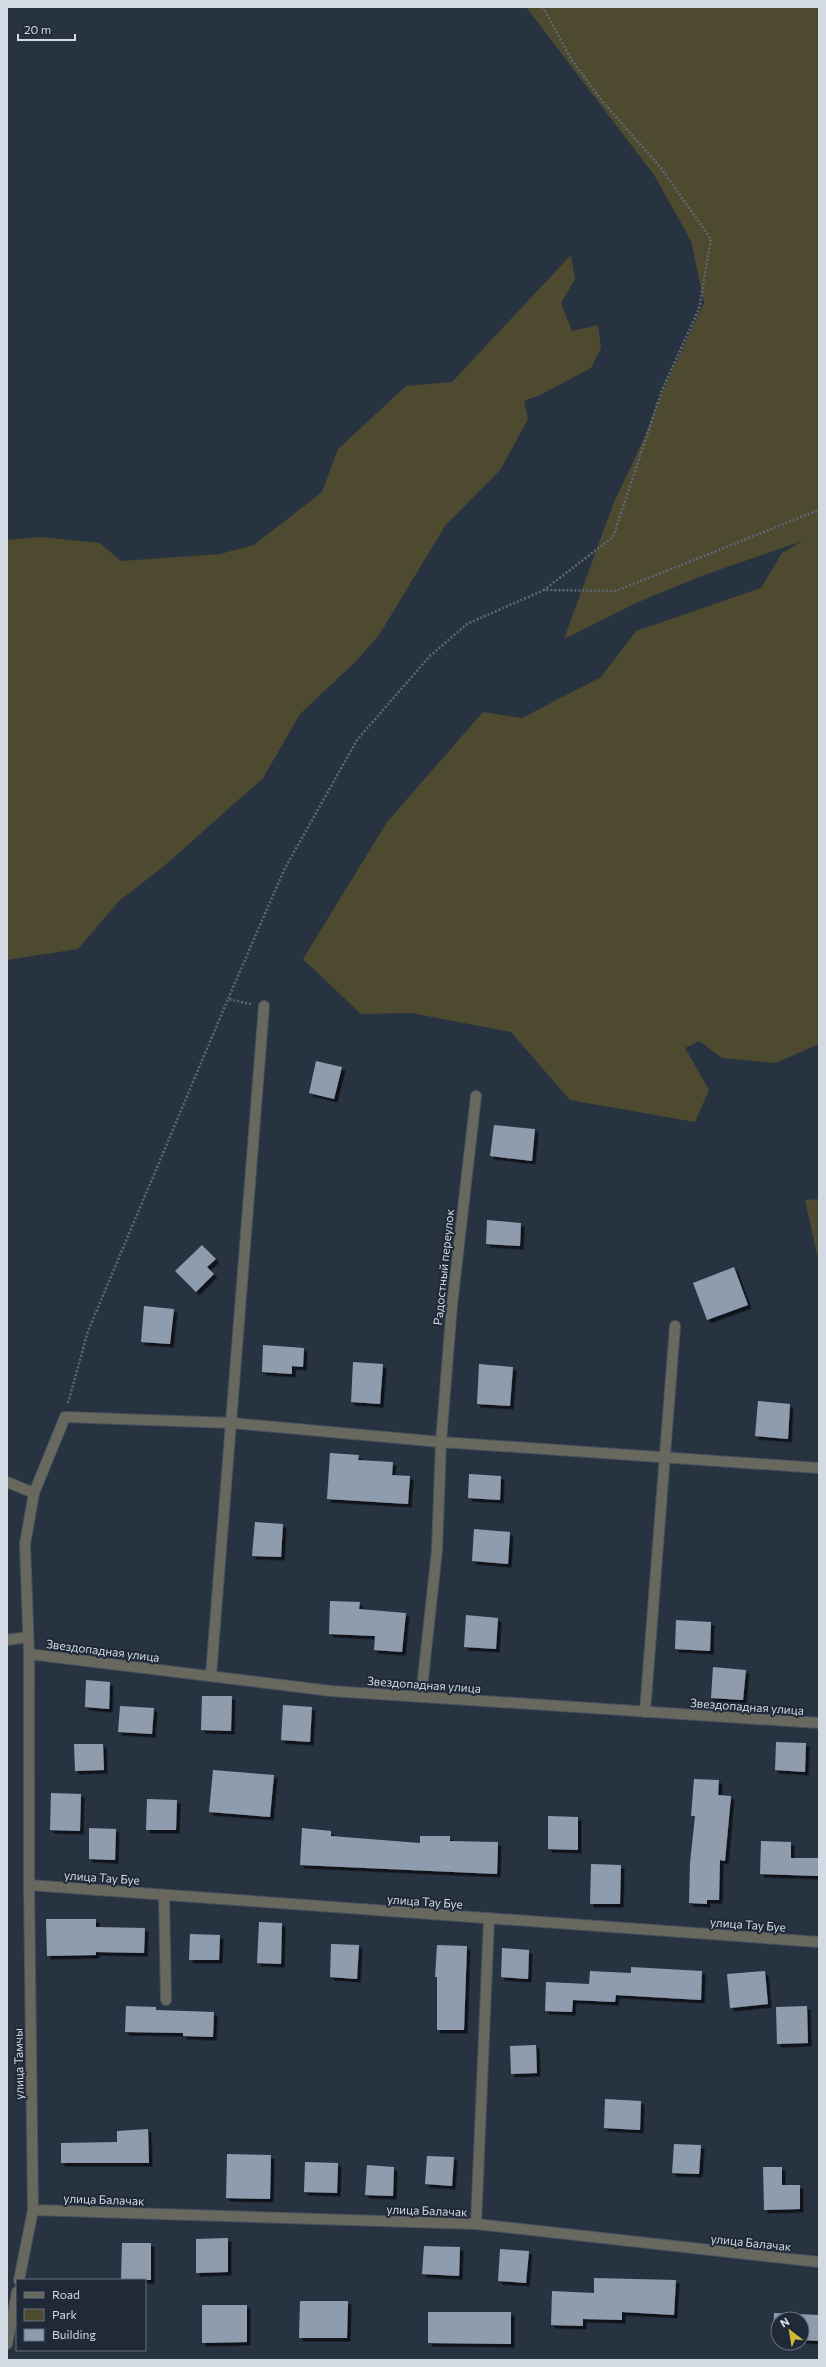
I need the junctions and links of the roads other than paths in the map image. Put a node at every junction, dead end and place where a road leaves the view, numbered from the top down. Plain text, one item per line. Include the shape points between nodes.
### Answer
1 (264, 1006) road end
2 (476, 1096) dead end
3 (675, 1326) dead end
4 (232, 1423) junction
5 (441, 1442) junction
6 (664, 1457) junction
7 (819, 1468) edge
8 (7, 1482) edge
9 (34, 1493) junction
10 (28, 1637) junction
11 (7, 1640) edge
12 (29, 1654) junction
13 (211, 1675) junction
14 (421, 1697) junction
15 (645, 1712) junction
16 (819, 1723) edge
17 (29, 1885) junction
18 (164, 1895) junction
19 (489, 1919) junction
20 (819, 1942) edge
21 (166, 2000) dead end
22 (33, 2210) junction
23 (476, 2224) junction
24 (819, 2262) edge
25 (19, 2279) edge
26 (16, 2297) edge
27 (7, 2344) edge

1 - 4 street
2 - 5 street, Радостный переулок via 452,1305
3 - 6 street
4 - 5 street
4 - 9 street, улица Тамчы via 64,1417
4 - 13 street
5 - 6 street
5 - 14 street, Радостный переулок via 437,1550
6 - 7 street
6 - 15 street
8 - 9 street
9 - 10 street, улица Тамчы via 25,1544
10 - 11 street
10 - 12 street, улица Тамчы
12 - 13 street, Звездопадная улица
12 - 17 street, улица Тамчы
13 - 14 street, Звездопадная улица via 331,1691
14 - 15 street, Звездопадная улица
15 - 16 street, Звездопадная улица
17 - 18 street, улица Тау Буе
17 - 22 street, улица Тамчы
18 - 19 street, улица Тау Буе
18 - 21 street
19 - 20 street, улица Тау Буе
19 - 23 street
22 - 23 street, улица Балачак
22 - 25 street, улица Тамчы
23 - 24 street, улица Балачак
26 - 27 street

